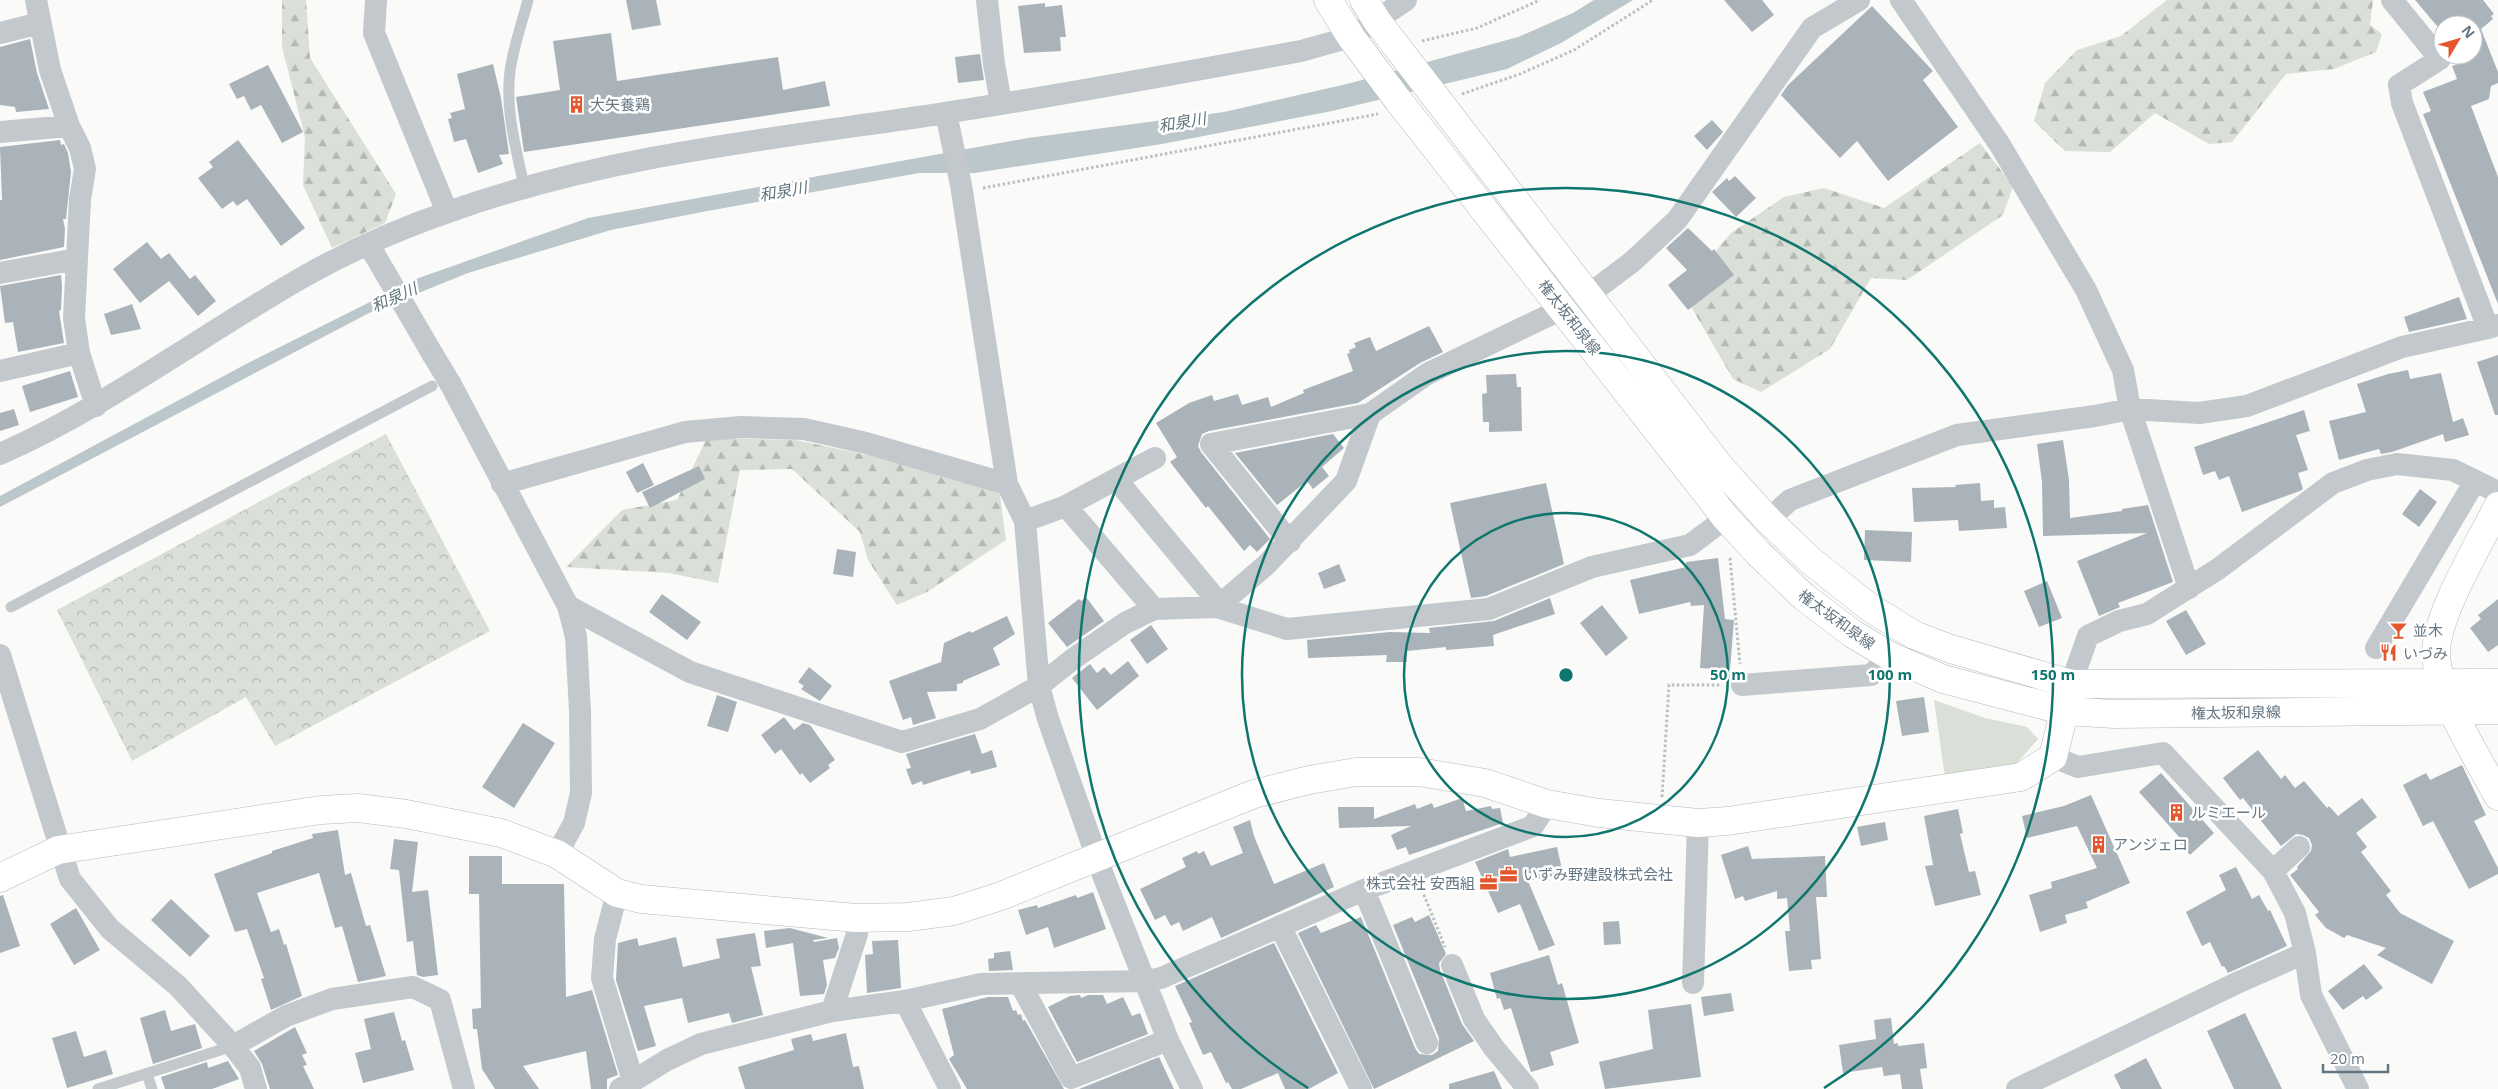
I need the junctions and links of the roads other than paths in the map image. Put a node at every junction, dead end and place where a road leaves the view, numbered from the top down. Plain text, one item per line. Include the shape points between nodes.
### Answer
1 (36, 0) edge
2 (376, 0) edge
3 (528, 0) edge
4 (987, 0) edge
5 (1328, 0) edge
6 (1406, 0) edge
7 (1859, 0) edge
8 (1900, 0) edge
9 (2392, 0) edge
10 (1370, 10) edge
11 (40, 23) junction
12 (0, 33) edge
13 (1351, 36) junction
14 (1001, 103) junction
15 (946, 113) junction
16 (69, 126) junction
17 (0, 132) edge
18 (524, 186) junction
19 (447, 212) junction
20 (368, 244) junction
21 (77, 259) junction
22 (0, 273) edge
23 (1588, 295) junction
24 (1564, 308) junction
25 (2493, 326) edge
26 (79, 353) junction
27 (0, 371) edge
28 (441, 384) junction
29 (96, 406) junction
30 (2130, 408) junction
31 (1370, 414) junction
32 (0, 454) edge
33 (1155, 458) dead end
34 (1116, 478) junction
35 (2475, 481) junction
36 (502, 484) junction
37 (1007, 484) junction
38 (2498, 492) edge
39 (1066, 506) junction
40 (2498, 506) edge
41 (1726, 518) junction
42 (1768, 520) junction
43 (1025, 521) junction
44 (1290, 542) junction
45 (2189, 588) junction
46 (1218, 605) junction
47 (568, 606) junction
48 (11, 607) dead end
49 (1154, 609) junction
50 (2376, 648) dead end
51 (0, 655) edge
52 (1890, 656) junction
53 (2442, 682) junction
54 (2498, 683) edge
55 (2072, 684) junction
56 (1742, 685) road end
57 (1039, 686) junction
58 (2453, 709) junction
59 (2498, 710) edge
60 (2065, 711) junction
61 (2053, 756) junction
62 (2498, 796) edge
63 (1548, 804) junction
64 (1698, 823) junction
65 (2299, 847) dead end
66 (63, 849) junction
67 (557, 854) junction
68 (1097, 858) junction
69 (2273, 871) junction
70 (0, 878) edge
71 (1364, 890) junction
72 (617, 893) junction
73 (856, 918) junction
74 (1280, 926) junction
75 (2306, 953) junction
76 (1452, 965) road end
77 (1146, 981) junction
78 (1693, 983) dead end
79 (1021, 984) junction
80 (905, 1001) junction
81 (832, 1011) junction
82 (1168, 1040) junction
83 (1427, 1043) dead end
84 (233, 1046) junction
85 (148, 1074) junction
86 (627, 1085) edge
87 (98, 1089) edge
88 (152, 1089) edge
89 (256, 1089) edge
90 (464, 1089) edge
91 (950, 1089) edge
92 (1192, 1089) edge
93 (1361, 1089) edge
94 (1528, 1089) edge
95 (2017, 1089) edge
96 (2358, 1089) edge

1 - 11 street
2 - 19 street via 374,33
3 - 18 lane via 510,70 508,100
4 - 14 street
5 - 13 street
6 - 10 street
7 - 23 street via 1812,28 1677,220 1632,262
8 - 30 street via 2000,145 2086,290 2123,370
9 - 25 street via 2440,59 2400,84 2402,103
10 - 13 street
10 - 23 street, 権太坂和泉線
11 - 12 street
11 - 16 street via 50,70
13 - 14 street via 1301,51
13 - 24 street, 権太坂和泉線
14 - 15 street
15 - 18 street via 656,155
15 - 37 street via 962,188
16 - 17 street
16 - 21 street via 80,148 85,169
18 - 19 street
19 - 20 street
20 - 28 street, bridge via 433,355
20 - 29 street via 306,275
21 - 22 street
21 - 26 street via 74,318
23 - 42 street, 権太坂和泉線 via 1721,468
24 - 31 street via 1427,374
24 - 41 street, 権太坂和泉線
25 - 30 street via 2402,347 2247,406 2199,413
26 - 27 street
26 - 29 street
28 - 36 street via 484,446
28 - 48 lane
29 - 32 street
30 - 42 street via 1958,435 1790,500
30 - 45 street
31 - 44 street via 1346,482
31 - 44 street via 1211,444
33 - 34 street
34 - 39 street
34 - 46 street
35 - 38 street
35 - 45 street via 2453,470 2397,464 2367,470 2333,483 2218,570
35 - 50 street
36 - 37 street via 685,432 741,427 804,430 866,443
36 - 47 street
37 - 43 street
39 - 43 street
39 - 49 street
40 - 53 street via 2441,621 2436,653
41 - 46 street via 1690,545 1592,567 1489,609 1287,630
41 - 52 street, 権太坂和泉線 via 1804,597 1853,634
42 - 55 street, 権太坂和泉線 via 1811,561 1869,607 1914,635
43 - 57 street
44 - 46 street
45 - 55 street via 2147,614 2118,621 2088,636
46 - 49 street
47 - 57 street via 690,672 902,742 980,719
47 - 67 street via 576,637 581,793 574,822
49 - 57 street via 1125,623
51 - 66 street
52 - 56 street via 1871,675
52 - 60 street, 権太坂和泉線 via 1943,679
53 - 54 street, 権太坂和泉線
53 - 55 street, 権太坂和泉線
53 - 58 street
55 - 60 street
57 - 68 street
58 - 59 street, 権太坂和泉線
58 - 60 street, 権太坂和泉線 via 2114,714
58 - 62 street
60 - 61 street
61 - 64 street via 2021,778
61 - 69 street via 2078,767 2163,753
63 - 64 street
63 - 68 street via 1476,782 1420,772 1356,772 1254,794
63 - 71 street via 1533,826
64 - 78 street
65 - 69 street
66 - 67 street via 320,810 358,808 501,833
66 - 70 street
66 - 84 street via 70,879 110,928 178,986
67 - 72 street
68 - 73 street via 954,911 908,917
68 - 77 street
69 - 75 street via 2295,913
71 - 74 street
71 - 83 street
72 - 73 street via 641,899
72 - 86 street via 605,939 602,978
73 - 81 street via 857,934
74 - 77 street via 1161,978
74 - 93 street
75 - 95 street
75 - 96 street via 2311,995
76 - 94 street via 1474,1019
77 - 79 street
77 - 82 street
79 - 80 street via 981,984
79 - 82 street via 1070,1078
80 - 81 street
80 - 91 street
81 - 86 street via 701,1044
82 - 92 street
84 - 85 lane
84 - 89 street via 250,1068
84 - 90 street via 286,1016 332,1000 413,987 440,1000
85 - 87 lane
85 - 88 lane

